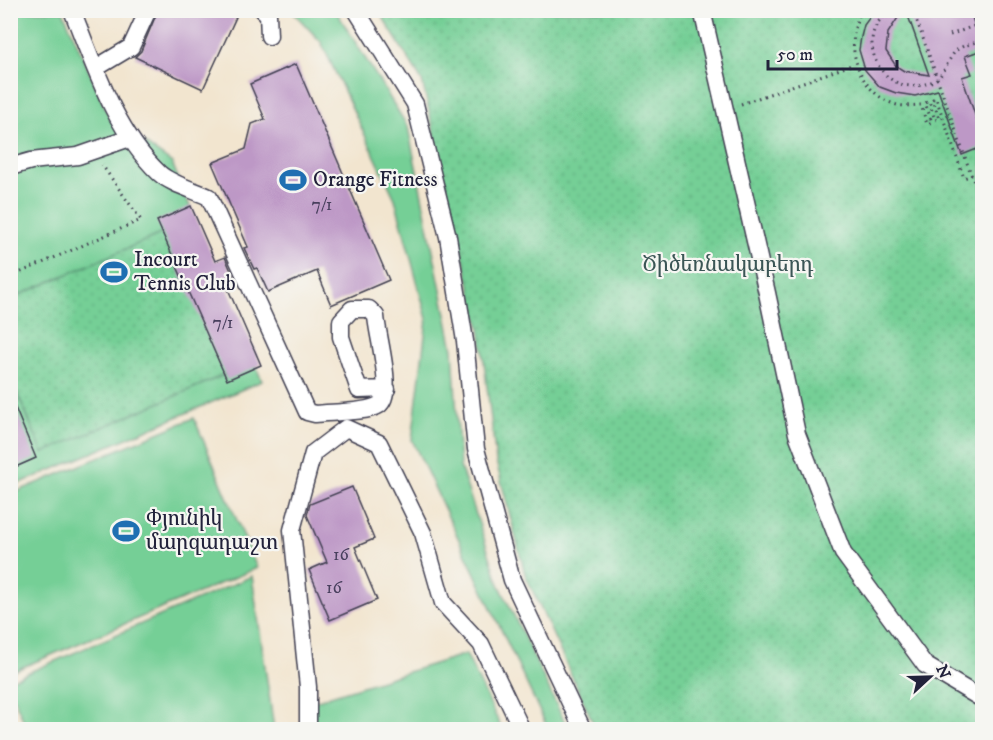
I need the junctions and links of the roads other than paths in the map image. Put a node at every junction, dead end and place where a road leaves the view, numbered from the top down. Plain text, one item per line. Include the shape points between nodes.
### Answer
1 (72, 10) edge
2 (148, 10) edge
3 (263, 10) edge
4 (356, 10) edge
5 (702, 10) edge
6 (269, 36) dead end
7 (96, 68) junction
8 (130, 138) junction
9 (10, 167) edge
10 (387, 389) junction
11 (982, 699) edge
12 (308, 729) edge
13 (522, 729) edge
14 (584, 729) edge

1 - 7 street
2 - 7 street via 131,47
3 - 6 street via 268,14
4 - 14 street via 415,104 448,237 465,341 476,449 512,580
5 - 11 street via 797,434 843,554 925,665
7 - 8 street
8 - 9 street via 78,156
8 - 10 street via 160,174 209,197 307,412 378,406
10 - 10 street via 359,390 341,337 341,321 352,309 369,309 376,316
12 - 13 street via 308,687 292,530 314,453 346,428 379,443 423,533 443,603 481,644

